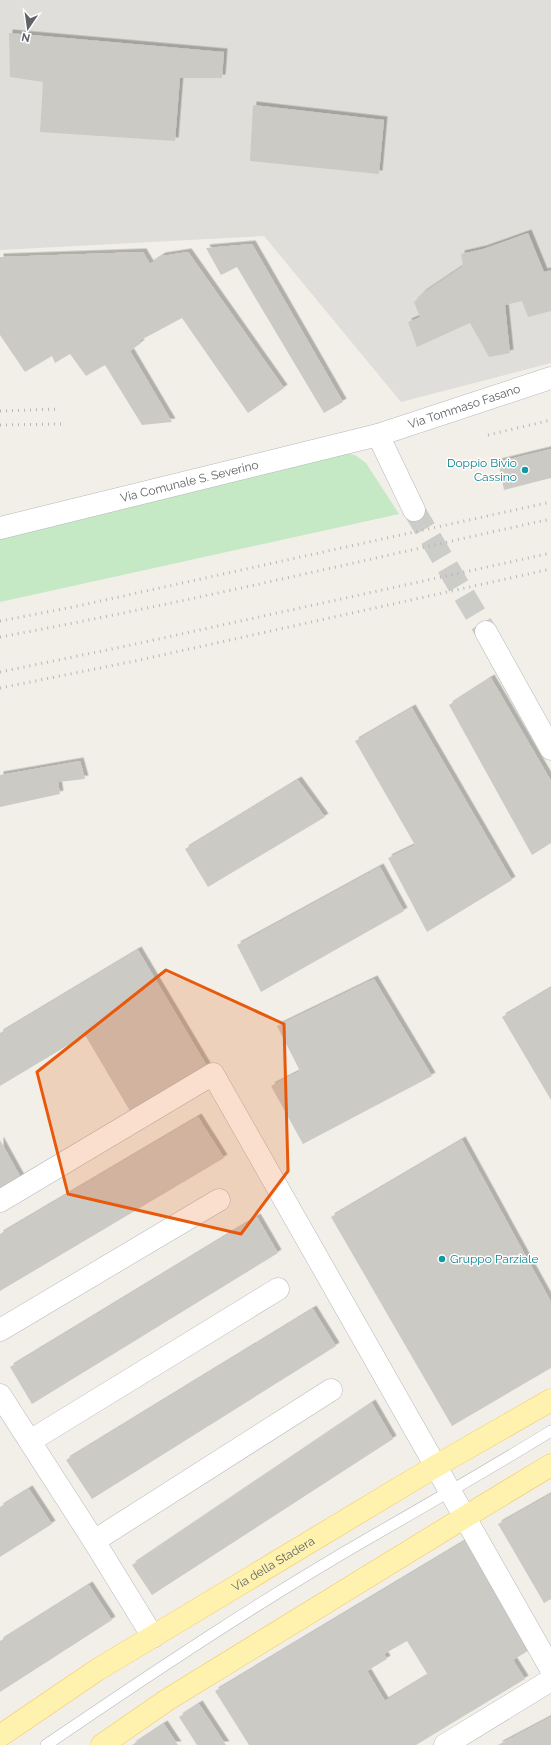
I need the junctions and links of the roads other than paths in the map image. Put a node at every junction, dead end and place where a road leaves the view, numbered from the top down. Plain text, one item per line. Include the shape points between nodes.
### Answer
1 (551, 378) edge
2 (378, 435) junction
3 (414, 510) tunnel mouth
4 (0, 528) edge
5 (486, 632) tunnel mouth
6 (551, 749) edge
7 (218, 1200) dead end
8 (0, 1201) edge
9 (278, 1289) dead end
10 (0, 1330) edge
11 (331, 1390) dead end
12 (0, 1396) edge
13 (551, 1400) edge
14 (551, 1431) edge
15 (30, 1441) junction
16 (551, 1465) edge
17 (436, 1466) junction
18 (451, 1492) junction
19 (465, 1517) junction
20 (94, 1541) junction
21 (153, 1637) junction
22 (551, 1669) edge
23 (551, 1680) edge
24 (0, 1736) edge
25 (46, 1745) edge
26 (102, 1745) edge
27 (445, 1745) edge

1 - 2 street, Via Tommaso Fasano
2 - 3 street
2 - 4 street, Via Comunale S. Severino
5 - 6 street
7 - 10 street
8 - 17 street via 213,1074
9 - 15 street
11 - 20 street
12 - 15 street
13 - 17 main road, Via della Stadera
14 - 18 lane
15 - 20 street
16 - 19 main road
17 - 18 street
17 - 21 main road, Via della Stadera
18 - 19 street
18 - 25 lane via 369,1538 228,1624
19 - 22 street
19 - 26 main road via 167,1700
20 - 21 street
21 - 24 main road, Via della Stadera via 97,1670
23 - 27 street

